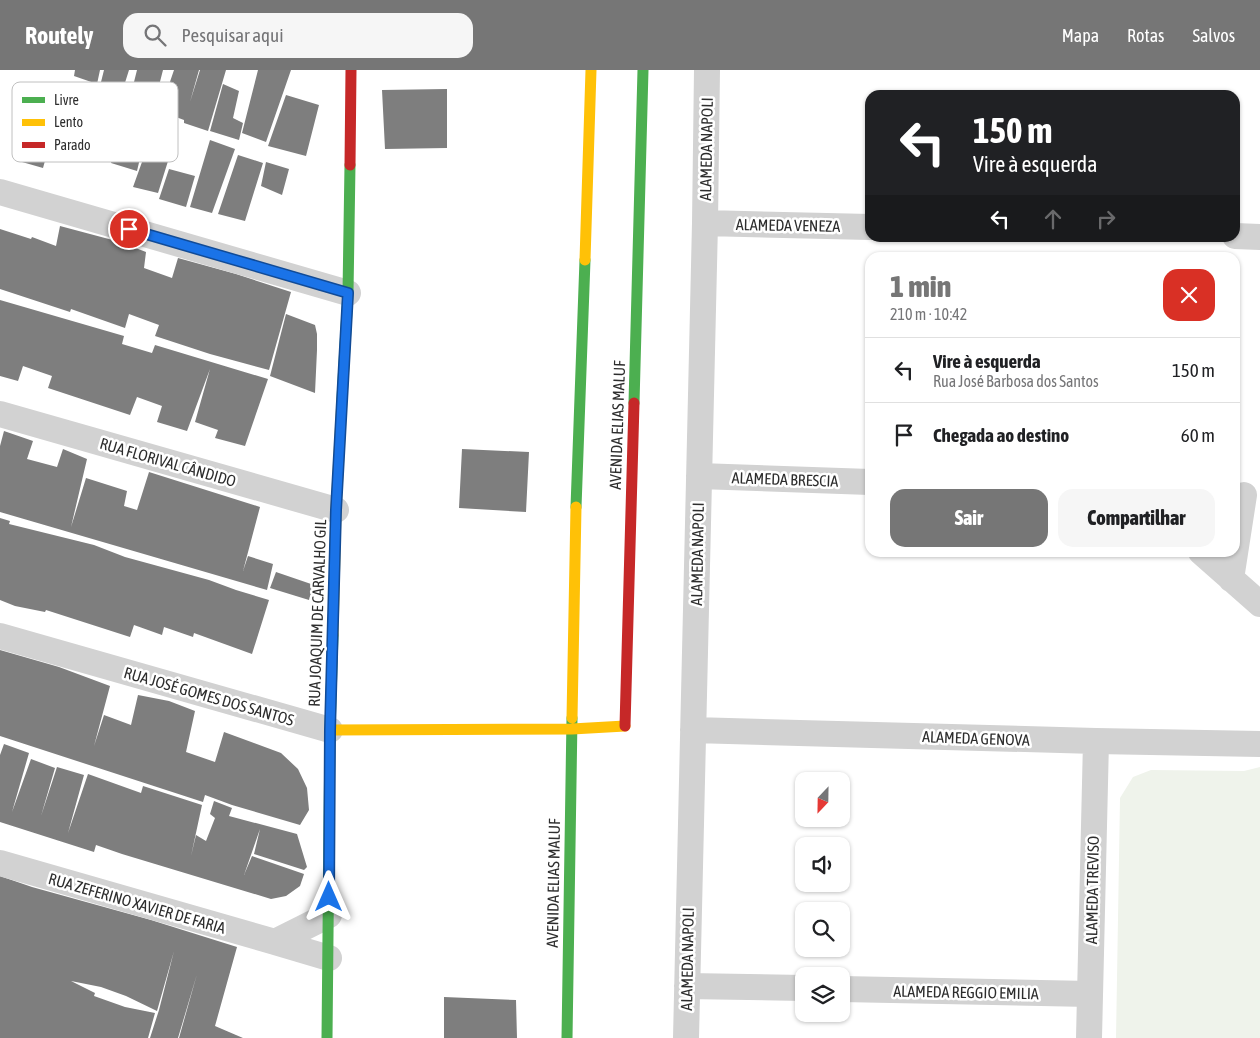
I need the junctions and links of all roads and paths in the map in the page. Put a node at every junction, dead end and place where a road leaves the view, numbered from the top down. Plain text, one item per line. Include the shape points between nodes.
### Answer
1 (351, 70) edge
2 (591, 70) edge
3 (643, 70) edge
4 (707, 70) edge
5 (0, 192) edge
6 (705, 223) junction
7 (865, 227) edge
8 (1240, 236) edge
9 (1260, 237) edge
10 (348, 293) junction
11 (0, 414) edge
12 (699, 476) junction
13 (865, 482) edge
14 (1246, 495) edge
15 (336, 510) junction
16 (1240, 529) edge
17 (1206, 557) edge
18 (1235, 557) edge
19 (1231, 579) junction
20 (1260, 604) edge
21 (0, 636) edge
22 (572, 729) junction
23 (330, 730) junction
24 (693, 730) junction
25 (1096, 741) junction
26 (1260, 744) edge
27 (0, 863) edge
28 (329, 915) junction
29 (275, 942) junction
30 (329, 958) junction
31 (687, 986) junction
32 (795, 988) edge
33 (850, 989) edge
34 (1090, 994) junction
35 (327, 1038) edge
36 (567, 1038) edge
37 (686, 1038) edge
38 (1089, 1038) edge

1 - 10 street, RUA JOAQUIM DE CARVALHO GIL
2 - 22 street, AVENIDA ELIAS MALUF
3 - 22 street, AVENIDA ELIAS MALUF via 625,726
4 - 6 street, ALAMEDA NAPOLI
5 - 10 street
6 - 7 street, ALAMEDA VENEZA
6 - 12 street, ALAMEDA NAPOLI
8 - 9 street
10 - 15 street, RUA JOAQUIM DE CARVALHO GIL
11 - 15 street, RUA FLORIVAL CÂNDIDO
12 - 13 street, ALAMEDA BRESCIA
12 - 24 street, ALAMEDA NAPOLI
14 - 16 street
15 - 23 street, RUA JOAQUIM DE CARVALHO GIL
17 - 19 street
18 - 19 street
19 - 20 street
21 - 23 street, RUA JOSÉ GOMES DOS SANTOS
22 - 23 street, RUA JOSÉ GOMES DOS SANTOS
22 - 36 street, AVENIDA ELIAS MALUF
23 - 28 street, RUA JOAQUIM DE CARVALHO GIL
24 - 25 street, ALAMEDA GENOVA
24 - 31 street, ALAMEDA NAPOLI
25 - 26 street, ALAMEDA GENOVA
25 - 34 street, ALAMEDA TREVISO
27 - 29 street, RUA ZEFERINO XAVIER DE FARIA
28 - 29 street
28 - 30 street, RUA JOAQUIM DE CARVALHO GIL
29 - 30 street, RUA ZEFERINO XAVIER DE FARIA
30 - 35 street, RUA JOAQUIM DE CARVALHO GIL
31 - 32 street
31 - 37 street, ALAMEDA NAPOLI
33 - 34 street, ALAMEDA REGGIO EMILIA
34 - 38 street, ALAMEDA TREVISO

